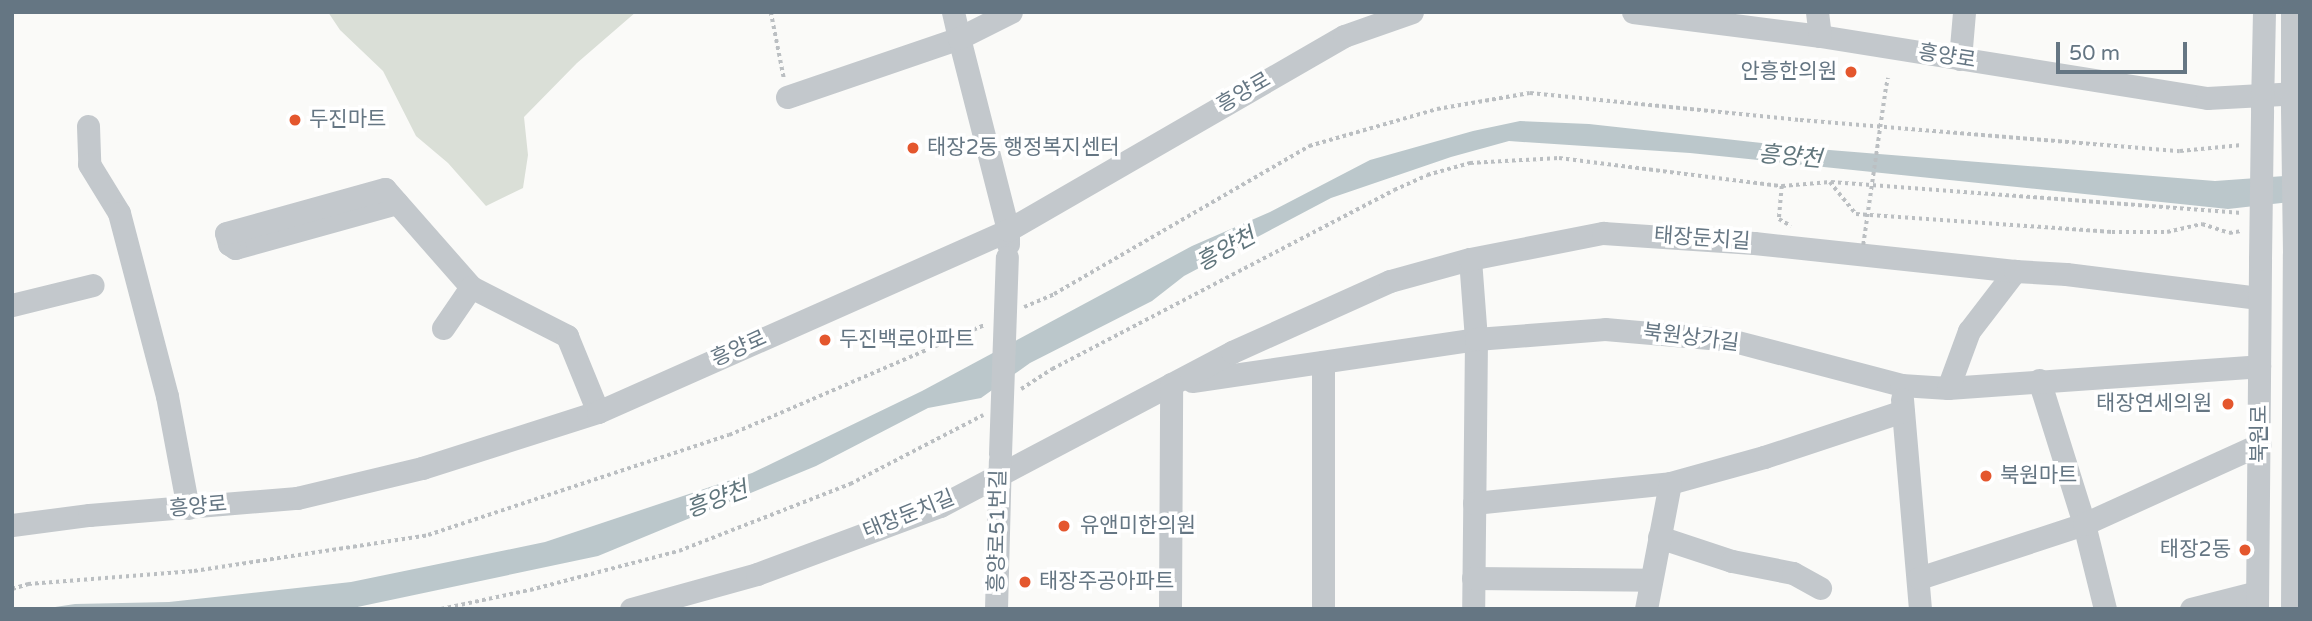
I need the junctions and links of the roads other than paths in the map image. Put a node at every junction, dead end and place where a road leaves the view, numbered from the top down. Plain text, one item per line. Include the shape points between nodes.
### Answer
1 (953, 12) edge
2 (1011, 12) edge
3 (1412, 12) edge
4 (1633, 12) edge
5 (1817, 12) edge
6 (1964, 12) edge
7 (2264, 12) edge
8 (2292, 12) edge
9 (1820, 36) junction
10 (959, 38) junction
11 (1960, 59) junction
12 (788, 97) road end
13 (2294, 99) edge
14 (2262, 102) junction
15 (88, 126) dead end
16 (391, 196) junction
17 (1009, 230) junction
18 (1470, 259) junction
19 (2015, 271) junction
20 (93, 285) dead end
21 (471, 287) junction
22 (2297, 294) edge
23 (2259, 298) junction
24 (12, 304) edge
25 (443, 328) dead end
26 (1476, 339) junction
27 (1323, 362) junction
28 (2259, 366) junction
29 (2039, 380) junction
30 (1171, 384) junction
31 (1900, 385) junction
32 (1948, 388) junction
33 (1903, 411) junction
34 (598, 412) junction
35 (2260, 444) junction
36 (1000, 463) junction
37 (1670, 483) junction
38 (1474, 503) junction
39 (188, 508) junction
40 (2084, 524) junction
41 (12, 525) edge
42 (1659, 537) junction
43 (1473, 578) junction
44 (1919, 578) junction
45 (1651, 580) junction
46 (1820, 588) dead end
47 (2257, 601) edge
48 (631, 609) edge
49 (996, 609) edge
50 (1170, 609) edge
51 (1322, 609) edge
52 (1472, 609) edge
53 (1646, 609) edge
54 (1920, 609) edge
55 (2105, 609) edge
56 (2191, 609) edge
57 (2292, 609) edge

1 - 10 street
2 - 10 street
3 - 17 street, 흥양로 via 1344,36
4 - 9 street, 흥양로
5 - 9 street
6 - 11 street
7 - 14 street
8 - 13 street
9 - 11 street, 흥양로
10 - 12 street
10 - 17 street
11 - 14 street, 흥양로 via 2207,98
13 - 14 street, 흥양로
13 - 22 street, 북원로, bridge
14 - 23 street, 북원로, bridge
15 - 39 street via 89,164 119,213 167,396
16 - 16 street via 226,233 235,248
16 - 21 street
17 - 34 street, 흥양로
17 - 36 street, 흥양로51번길, bridge
18 - 19 street, 태장둔치길 via 1603,233 1754,243
18 - 26 street
18 - 30 street, 태장둔치길 via 1390,281
19 - 23 street, 태장둔치길
19 - 32 street via 1969,331
20 - 24 street
21 - 25 street
21 - 34 street via 567,336
22 - 57 street, 북원로
23 - 28 street, 북원로
26 - 27 street, 북원상가길
26 - 31 street, 북원상가길 via 1605,329 1730,340
26 - 38 street
27 - 30 street, 북원상가길
27 - 51 street
28 - 29 street, 북원상가길
28 - 35 street, 북원로
29 - 32 street, 북원상가길
29 - 40 street
30 - 36 street, 태장둔치길
30 - 50 street
31 - 32 street, 북원상가길
31 - 33 street
33 - 37 street
33 - 44 street
34 - 39 street, 흥양로 via 422,468 297,498
35 - 40 street
35 - 47 street, 북원로
36 - 48 street, 태장둔치길 via 940,506 757,573
36 - 49 street, 흥양로51번길
37 - 38 street
37 - 42 street
38 - 43 street
39 - 41 street, 흥양로
40 - 44 street
40 - 55 street
42 - 45 street
42 - 46 street via 1732,561 1793,573
43 - 45 street
43 - 52 street
44 - 54 street
45 - 53 street
47 - 56 street

